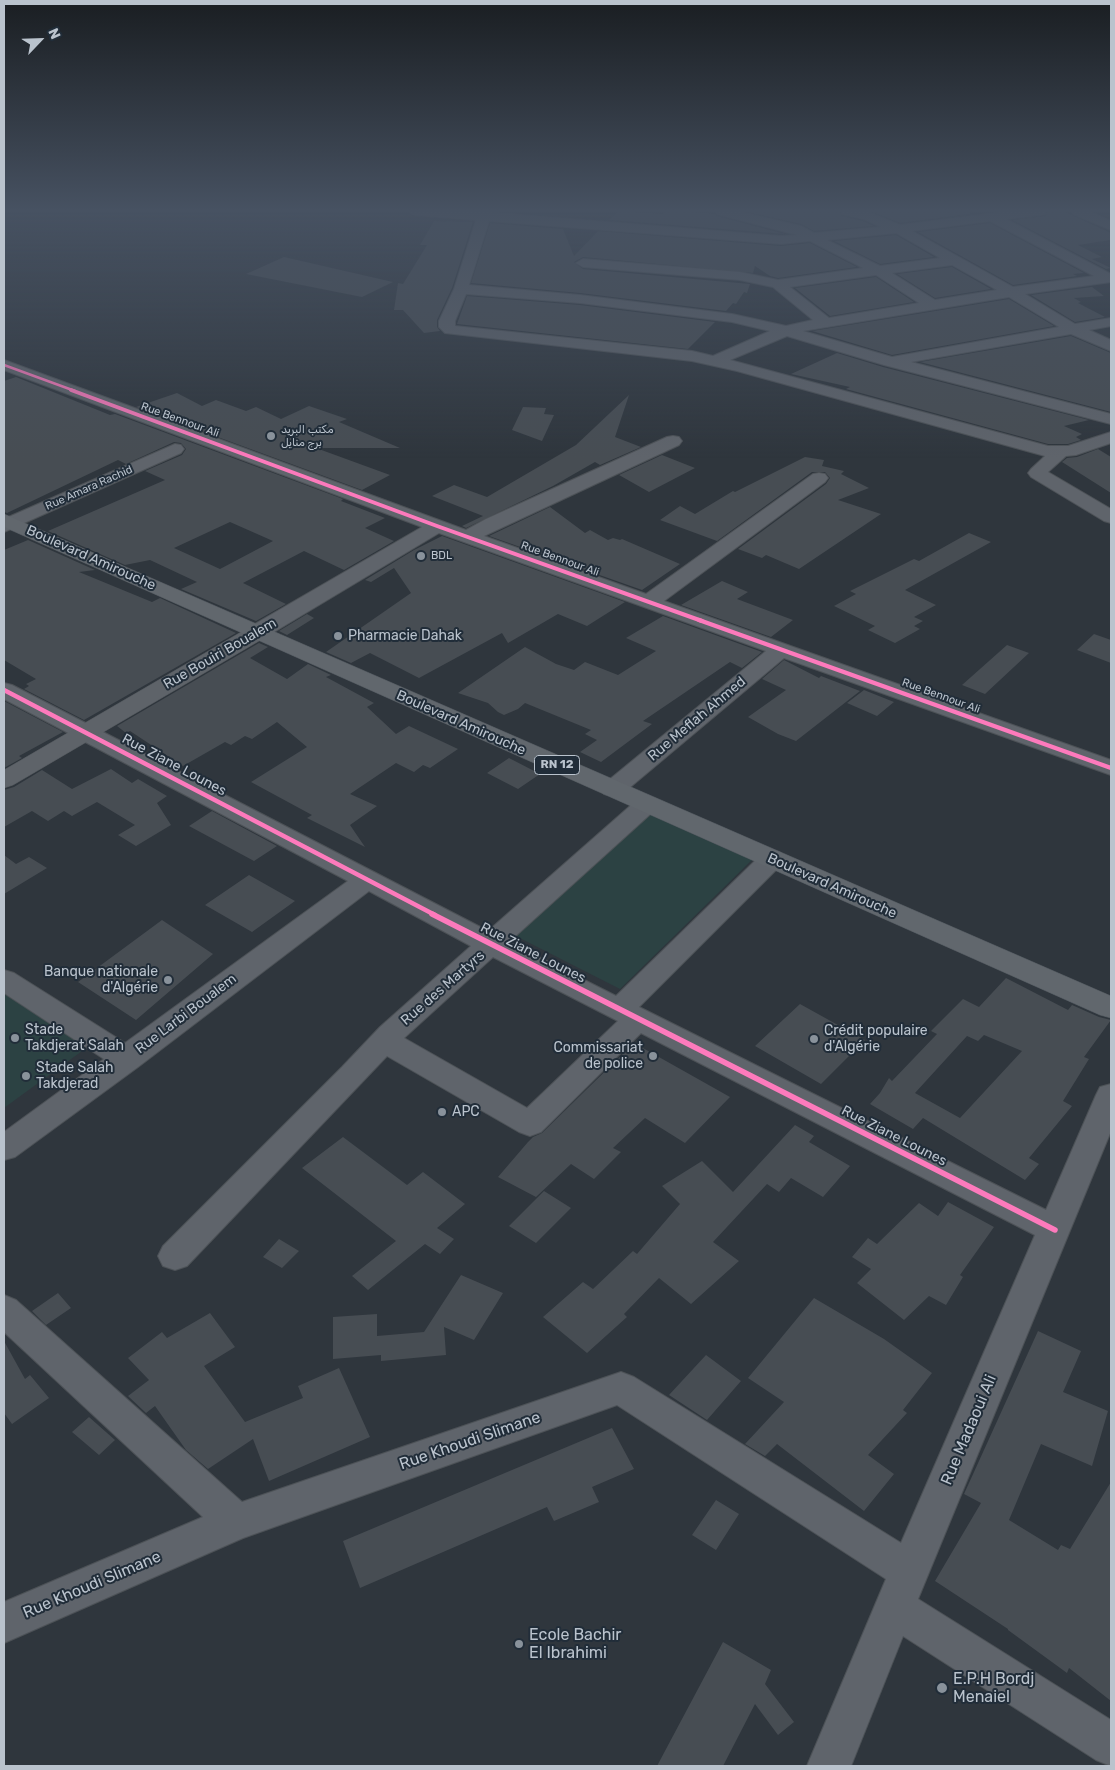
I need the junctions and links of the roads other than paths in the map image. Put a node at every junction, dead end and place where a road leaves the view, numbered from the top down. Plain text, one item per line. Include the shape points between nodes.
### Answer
1 (459, 294) edge
2 (516, 294) edge
3 (580, 294) edge
4 (790, 294) edge
5 (914, 294) edge
6 (1002, 294) edge
7 (1014, 294) edge
8 (580, 299) junction
9 (933, 306) junction
10 (1111, 322) edge
11 (826, 323) junction
12 (1073, 329) junction
13 (784, 330) junction
14 (1111, 346) edge
15 (715, 361) junction
16 (890, 362) junction
17 (4, 365) edge
18 (1111, 418) edge
19 (1111, 437) edge
20 (673, 441) dead end
21 (175, 449) dead end
22 (1060, 452) junction
23 (819, 478) dead end
24 (1111, 517) edge
25 (6, 523) edge
26 (437, 526) junction
27 (468, 537) junction
28 (649, 602) junction
29 (256, 633) junction
30 (782, 649) junction
31 (4, 690) edge
32 (87, 732) junction
33 (1111, 768) edge
34 (4, 780) edge
35 (613, 789) junction
36 (647, 804) junction
37 (772, 859) junction
38 (368, 879) junction
39 (492, 944) junction
40 (4, 980) edge
41 (1111, 1008) edge
42 (628, 1014) junction
43 (384, 1041) junction
44 (127, 1059) junction
45 (1111, 1095) edge
46 (4, 1148) edge
47 (1055, 1230) junction
48 (175, 1256) dead end
49 (4, 1310) edge
50 (236, 1522) junction
51 (902, 1589) junction
52 (4, 1623) edge
53 (1111, 1745) edge
54 (829, 1766) edge

1 - 15 street via 447,321 450,330
2 - 8 street
3 - 8 street
4 - 11 street
5 - 9 street
6 - 9 street
7 - 12 street
8 - 13 street via 732,318
9 - 11 street
10 - 12 street
11 - 13 street
12 - 14 street
12 - 16 street
13 - 15 street
13 - 16 street
15 - 22 street via 1030,447
16 - 18 street
17 - 26 street, Rue Bennour Ali
19 - 22 street
20 - 27 street
21 - 25 street, Rue Amara Rachid
22 - 24 street via 1037,473
23 - 28 street
25 - 29 main road, Boulevard Amirouche / RN 12
26 - 27 street, Rue Bennour Ali
26 - 29 street, Rue Bouiri Boualem
27 - 28 street, Rue Bennour Ali
28 - 30 street, Rue Bennour Ali
29 - 32 main road, Rue Bouiri Boualem
29 - 35 main road, Boulevard Amirouche / RN 12
30 - 33 street, Rue Bennour Ali
30 - 35 street, Rue Meflah Ahmed
31 - 32 street, Rue Ziane Lounes
32 - 34 main road, Rue Bouiri Boualem
32 - 38 street, Rue Ziane Lounes
35 - 36 main road, Boulevard Amirouche / RN 12
36 - 37 main road, Boulevard Amirouche / RN 12
36 - 39 street, Rue des Martyrs
37 - 41 main road, Boulevard Amirouche / RN 12
37 - 42 street
38 - 39 street, Rue Ziane Lounes
38 - 44 street, Rue Larbi Boualem
39 - 42 street, Rue Ziane Lounes
39 - 43 street, Rue des Martyrs
40 - 44 street
42 - 43 street via 530,1124
42 - 47 street, Rue Ziane Lounes
43 - 48 street, Rue des Martyrs
44 - 46 street, Rue Larbi Boualem
45 - 47 street, Rue Madaoui Ali
47 - 51 street, Rue Madaoui Ali
49 - 50 street
50 - 51 street, Rue Khoudi Slimane via 621,1388
50 - 52 street, Rue Khoudi Slimane
51 - 53 street
51 - 54 street, Rue Madaoui Ali

